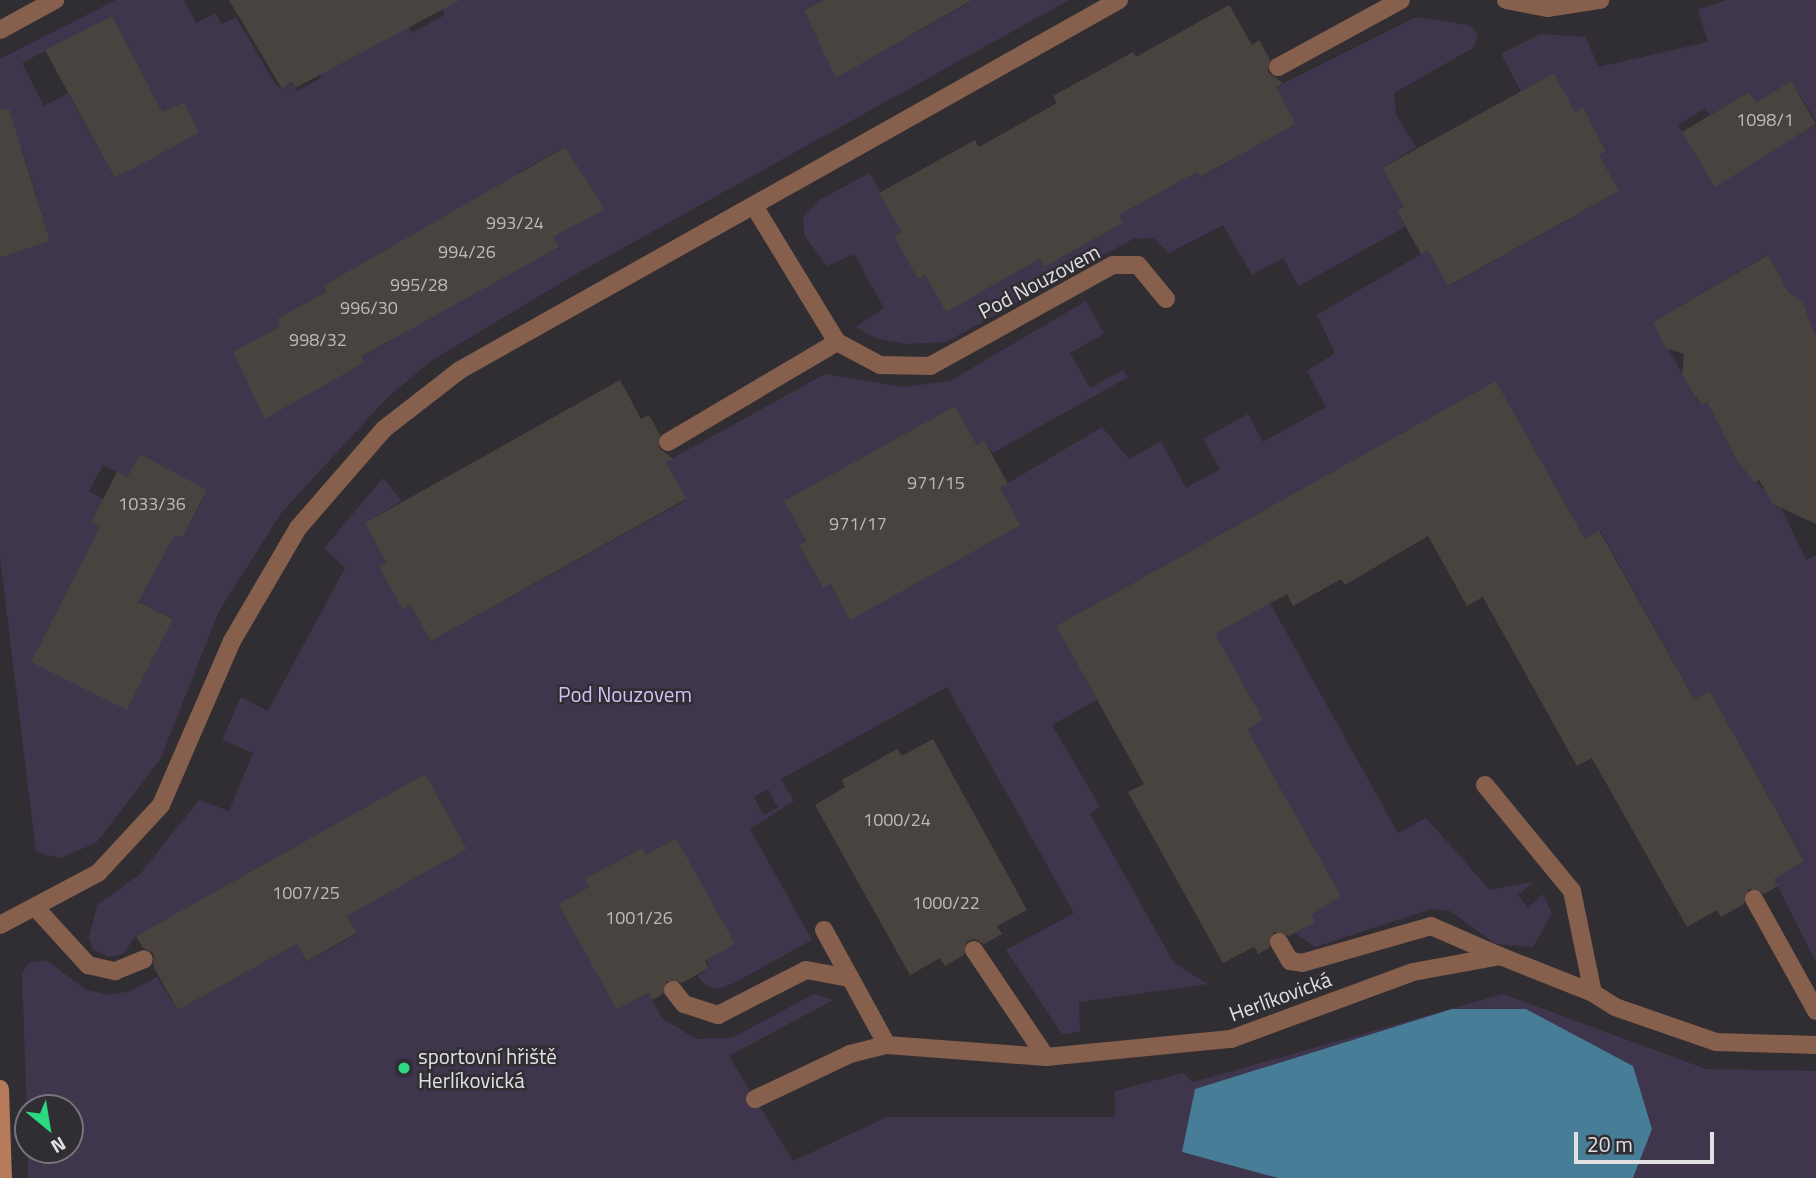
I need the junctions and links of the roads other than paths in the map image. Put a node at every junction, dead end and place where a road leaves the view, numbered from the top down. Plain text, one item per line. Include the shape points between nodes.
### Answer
1 (55, 0) edge
2 (1119, 0) edge
3 (1401, 0) edge
4 (1506, 0) edge
5 (1600, 0) edge
6 (0, 30) edge
7 (1278, 66) dead end
8 (754, 206) junction
9 (1166, 299) dead end
10 (837, 342) junction
11 (668, 442) dead end
12 (1486, 785) dead end
13 (1754, 899) dead end
14 (34, 907) junction
15 (0, 925) edge
16 (824, 930) dead end
17 (1279, 942) dead end
18 (974, 950) dead end
19 (1500, 956) junction
20 (144, 959) dead end
21 (850, 978) junction
22 (673, 990) dead end
23 (1593, 993) junction
24 (1816, 1011) edge
25 (887, 1045) junction
26 (1816, 1045) edge
27 (1046, 1057) junction
28 (0, 1089) edge
29 (755, 1099) dead end
30 (3, 1178) edge

1 - 6 street
2 - 8 street
3 - 7 street
4 - 5 street via 1547,8
8 - 10 street
8 - 14 street via 460,370 384,429 298,528 232,641 162,805 99,873
9 - 10 street, Pod Nouzovem via 1138,265 1113,265 930,366 880,365
10 - 11 street
12 - 23 street via 1572,891
13 - 24 street
14 - 15 street
14 - 20 street via 88,965 115,971
16 - 21 street
17 - 19 street via 1290,961 1301,963 1431,926
18 - 27 street
19 - 23 street
19 - 27 street, Herlíkovická via 1413,972 1231,1040
21 - 22 street via 806,970 719,1015 684,1004
21 - 25 street
23 - 26 street via 1615,1007 1716,1042
25 - 27 street, Herlíkovická
25 - 29 street, Herlíkovická via 850,1054
28 - 30 street

